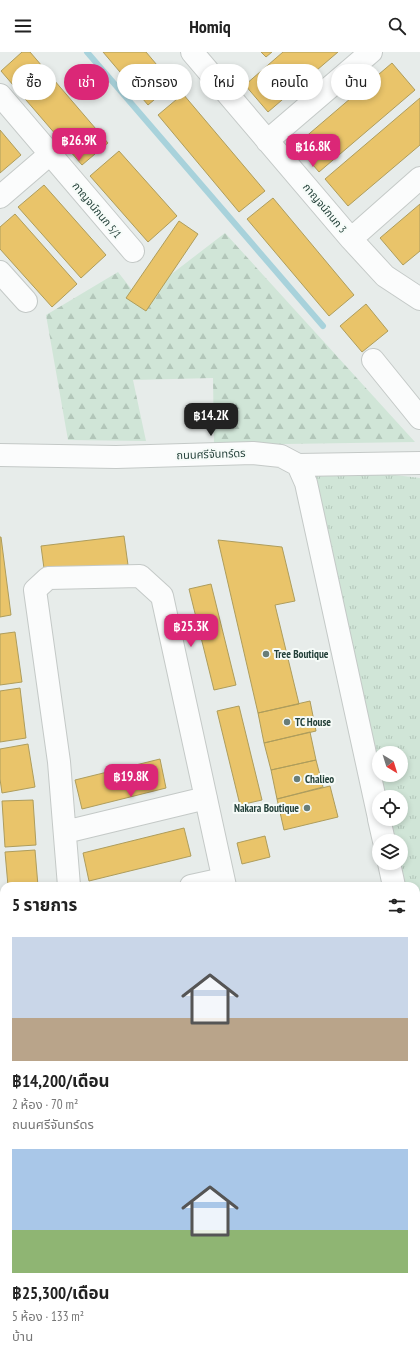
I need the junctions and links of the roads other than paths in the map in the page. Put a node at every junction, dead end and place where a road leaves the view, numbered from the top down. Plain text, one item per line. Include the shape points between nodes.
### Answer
1 (192, 52) edge
2 (371, 52) edge
3 (0, 95) edge
4 (267, 141) junction
5 (50, 154) junction
6 (420, 178) edge
7 (0, 197) edge
8 (351, 239) junction
9 (133, 251) dead end
10 (0, 272) edge
11 (420, 299) edge
12 (26, 301) dead end
13 (373, 360) dead end
14 (420, 418) edge
15 (0, 455) edge
16 (420, 463) edge
17 (298, 465) junction
18 (373, 790) edge
19 (206, 798) junction
20 (65, 832) junction
21 (391, 870) edge
22 (70, 882) edge
23 (224, 882) edge
24 (393, 882) edge

1 - 4 street, กาญจน์กนก 3
2 - 4 street
3 - 5 street, กาญจน์กนก 5/1
4 - 8 street, กาญจน์กนก 3
5 - 7 street
5 - 9 street, กาญจน์กนก 5/1
6 - 8 street
8 - 11 street, กาญจน์กนก 3 via 385,276
10 - 12 street
13 - 14 street
15 - 17 street, ถนนศรีจันทร์ดร via 116,457 253,453 281,456
16 - 17 street, ถนนศรีจันทร์ดร
17 - 18 street via 306,483
19 - 20 street
19 - 20 street via 162,596 140,576 48,578 35,590 59,762
19 - 23 street
20 - 22 street
21 - 24 street

